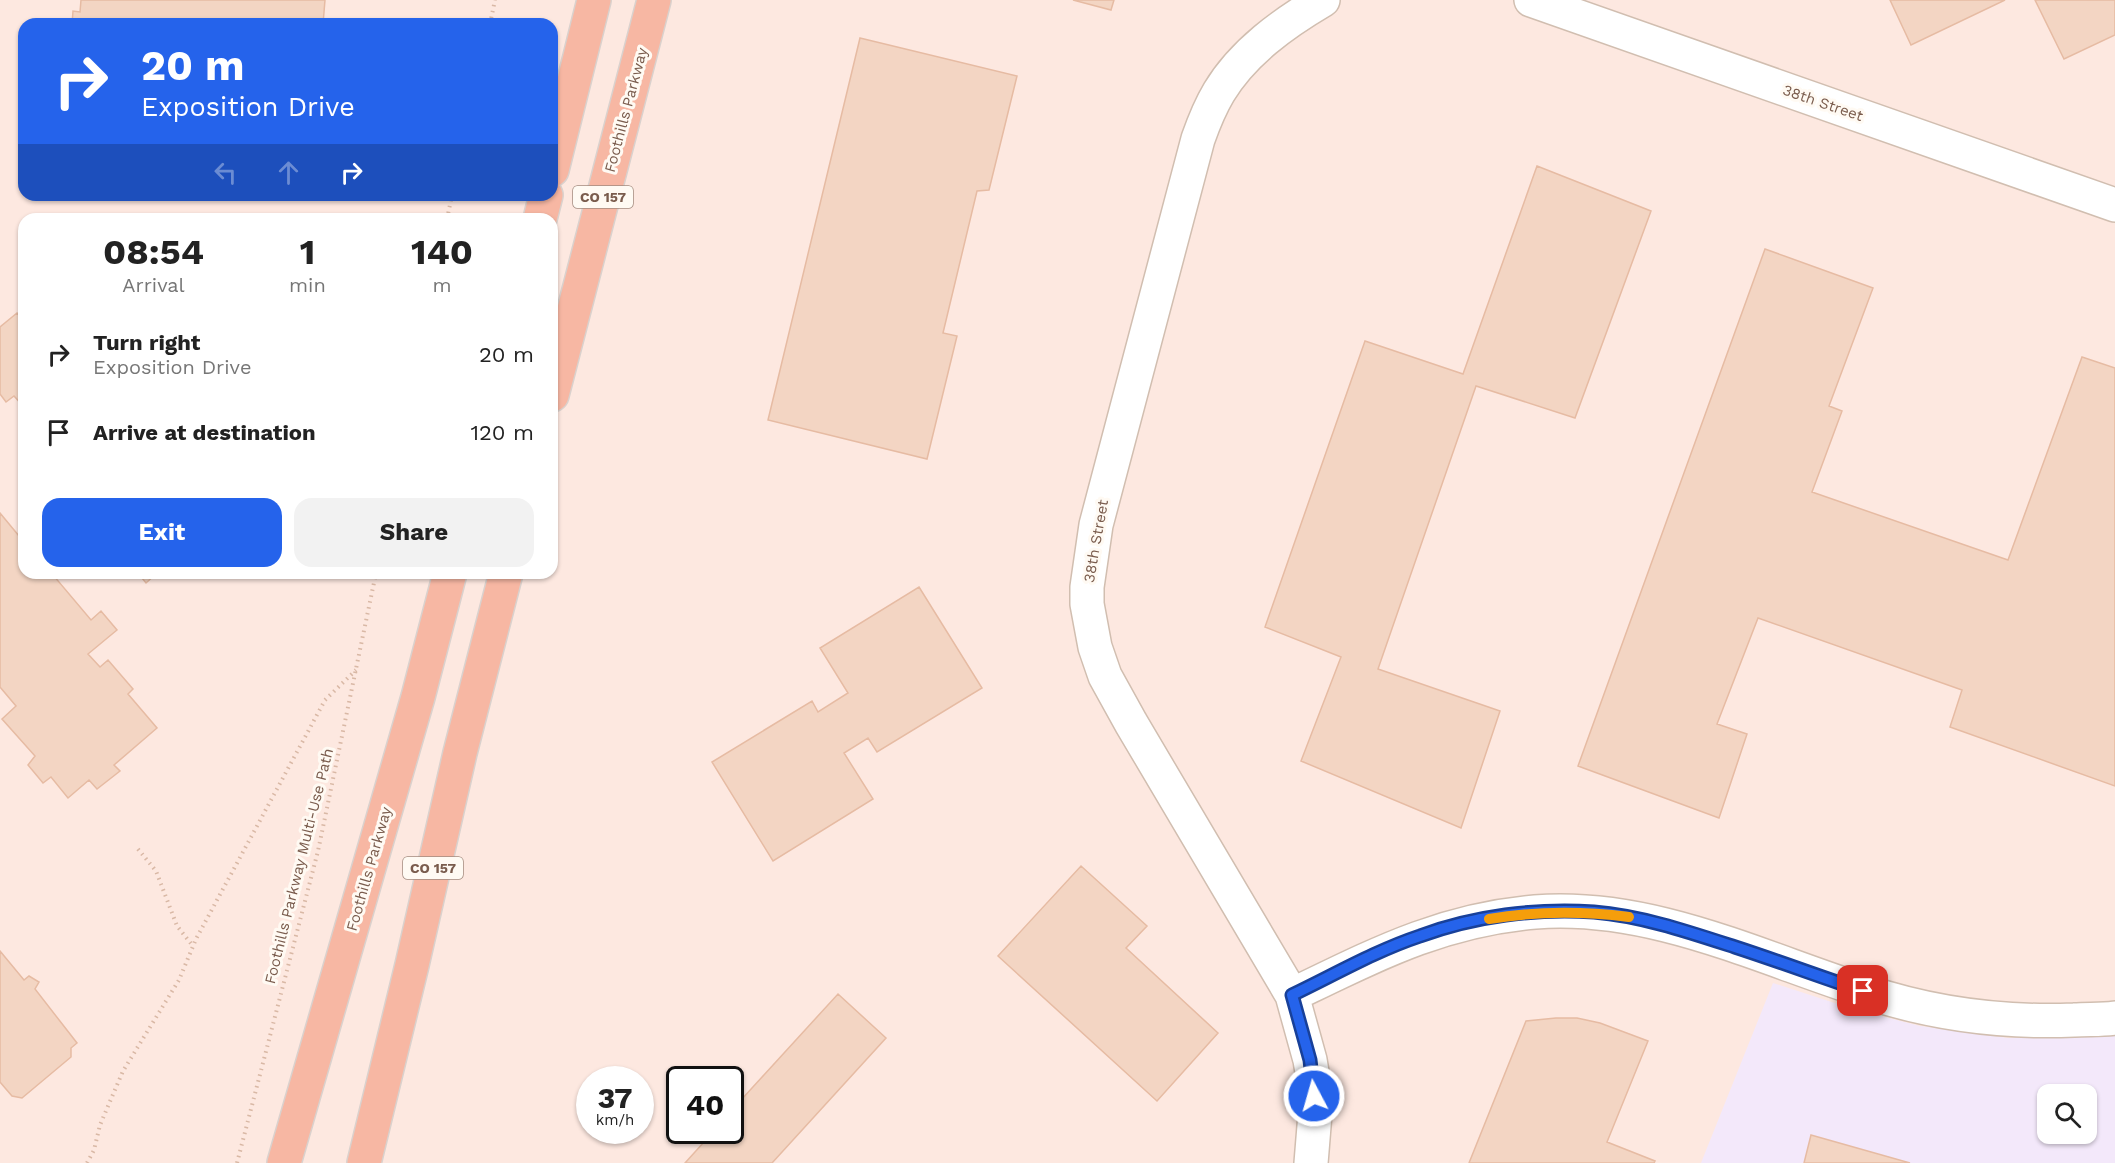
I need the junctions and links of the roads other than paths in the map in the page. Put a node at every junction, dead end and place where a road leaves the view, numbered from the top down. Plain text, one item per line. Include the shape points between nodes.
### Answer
1 (594, 0) edge
2 (654, 0) edge
3 (1323, 0) edge
4 (1531, 0) edge
5 (558, 146) edge
6 (2115, 205) edge
7 (558, 372) edge
8 (448, 579) edge
9 (504, 579) edge
10 (1292, 995) junction
11 (2115, 1018) edge
12 (284, 1163) edge
13 (364, 1163) edge
14 (1311, 1163) edge

1 - 5 highway
2 - 7 highway, Foothills Parkway / CO 157
3 - 10 street, 38th Street via 1252,52 1234,70 1208,113 1096,525 1087,587 1091,633 1105,676
4 - 6 street, 38th Street
8 - 12 highway, Foothills Parkway
9 - 13 highway, CO 157
10 - 11 street via 1378,953 1439,930 1536,912 1595,912 1673,927 1863,991 1946,1012 2023,1021
10 - 14 street, 38th Street via 1313,1078 1316,1114

